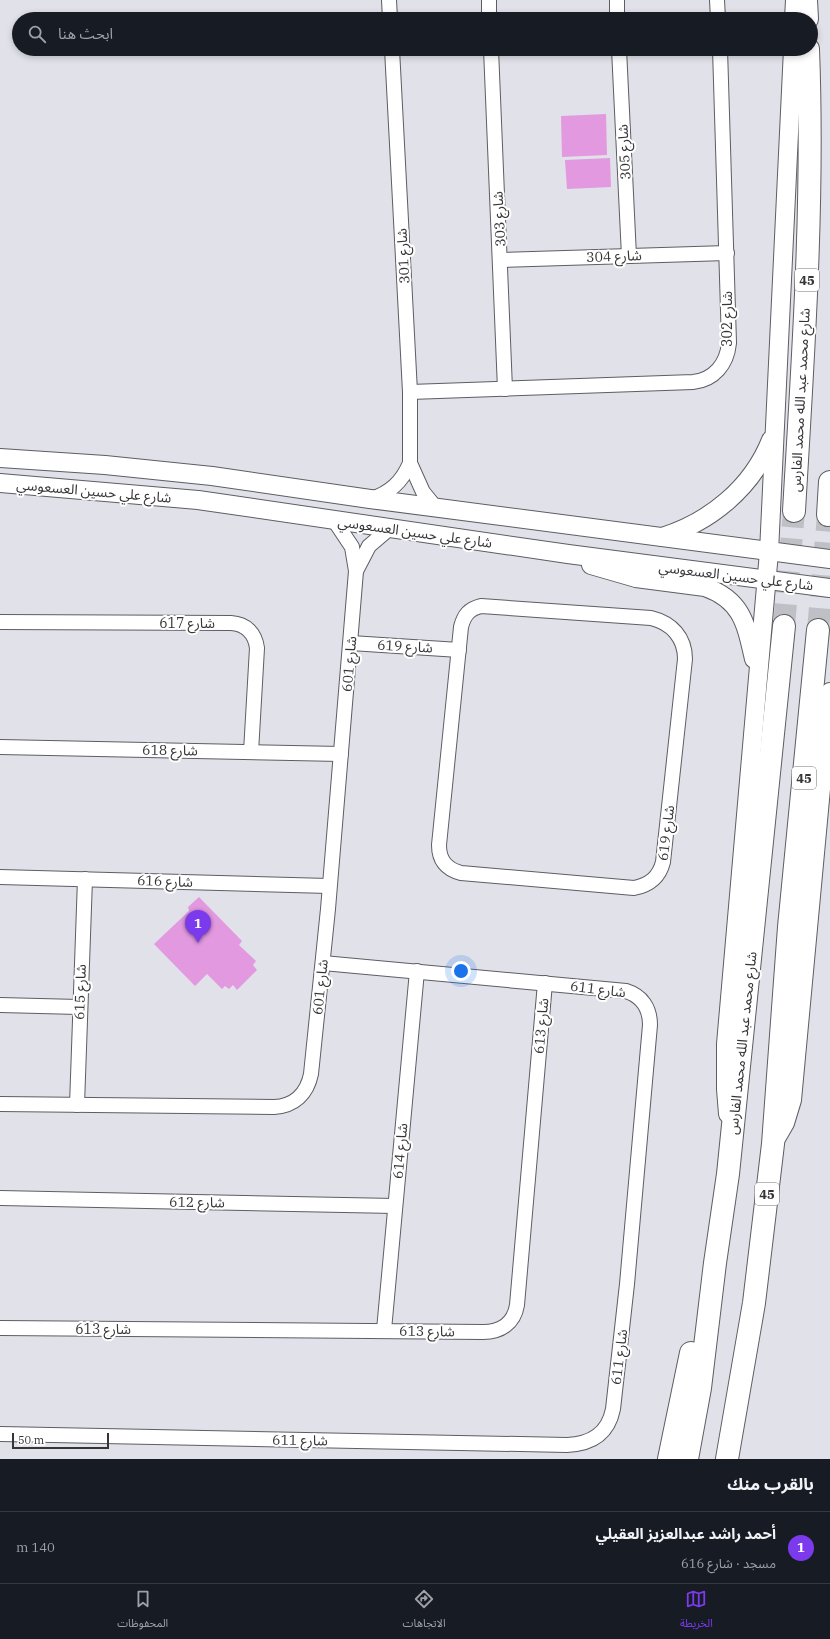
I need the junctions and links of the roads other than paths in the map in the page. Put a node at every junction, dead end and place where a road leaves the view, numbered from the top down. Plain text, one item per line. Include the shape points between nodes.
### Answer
1 (389, 0) edge
2 (489, 0) edge
3 (617, 0) edge
4 (717, 0) edge
5 (795, 0) edge
6 (806, 0) edge
7 (390, 12) edge
8 (490, 12) edge
9 (618, 12) edge
10 (718, 12) edge
11 (794, 12) edge
12 (807, 12) edge
13 (392, 56) edge
14 (491, 56) edge
15 (619, 56) edge
16 (720, 56) edge
17 (793, 56) edge
18 (808, 56) edge
19 (727, 252) junction
20 (629, 256) junction
21 (501, 260) junction
22 (505, 389) junction
23 (410, 392) junction
24 (774, 430) junction
25 (0, 458) edge
26 (410, 463) junction
27 (830, 482) edge
28 (0, 483) edge
29 (370, 500) junction
30 (436, 508) junction
31 (794, 511) tunnel mouth
32 (828, 515) dead end
33 (334, 520) junction
34 (390, 528) junction
35 (660, 538) junction
36 (769, 552) junction
37 (568, 554) junction
38 (830, 559) edge
39 (356, 571) junction
40 (766, 579) junction
41 (830, 588) edge
42 (0, 622) edge
43 (784, 626) tunnel mouth
44 (818, 630) tunnel mouth
45 (350, 643) junction
46 (459, 650) junction
47 (758, 677) junction
48 (830, 692) edge
49 (829, 709) edge
50 (0, 747) edge
51 (251, 752) junction
52 (341, 754) junction
53 (0, 877) edge
54 (85, 879) junction
55 (330, 886) junction
56 (323, 963) junction
57 (417, 971) junction
58 (545, 983) junction
59 (0, 1005) edge
60 (79, 1008) junction
61 (0, 1104) edge
62 (77, 1105) junction
63 (732, 1139) junction
64 (773, 1144) junction
65 (0, 1198) edge
66 (395, 1206) junction
67 (715, 1263) junction
68 (0, 1328) edge
69 (384, 1330) junction
70 (0, 1434) edge
71 (669, 1459) edge
72 (687, 1459) edge
73 (727, 1459) edge

1 - 7 street
2 - 8 street
3 - 9 street
4 - 10 street
5 - 11 street
6 - 12 main road
13 - 23 street, شارع 301
14 - 21 street, شارع 303
15 - 20 street, شارع 305
16 - 19 street, شارع 302
17 - 24 street
18 - 31 main road, شارع محمد عبد الله محمد الفارس / 45 via 810,113 807,280
19 - 20 street, شارع 304
19 - 22 street, شارع 302 via 728,350 723,364 707,378 693,382
20 - 21 street, شارع 304
21 - 22 street, شارع 303
22 - 23 street, شارع 302
23 - 26 street, شارع 301
24 - 35 street via 761,460 731,499 690,526
24 - 36 street
25 - 29 street, شارع علي حسين العسعوسي via 212,476
26 - 29 street, شارع 301 via 399,483 386,493
26 - 30 street, شارع 301 via 423,492
27 - 32 main road
28 - 33 street, شارع علي حسين العسعوسي via 198,500
29 - 30 street, شارع علي حسين العسعوسي
30 - 35 street, شارع علي حسين العسعوسي
33 - 34 street, شارع علي حسين العسعوسي
33 - 39 street, شارع 601 via 352,547
34 - 37 street, شارع علي حسين العسعوسي
34 - 39 street, شارع 601 via 370,546
35 - 36 street, شارع علي حسين العسعوسي
36 - 38 street, شارع علي حسين العسعوسي
36 - 40 street
37 - 40 street, شارع علي حسين العسعوسي
37 - 47 street via 619,574 705,587 724,596 733,603 744,621
39 - 45 street, شارع 601
40 - 41 street, شارع علي حسين العسعوسي
40 - 47 street
42 - 51 street, شارع 617 via 231,623 244,626 254,636 257,648
43 - 63 main road, شارع محمد عبد الله محمد الفارس
44 - 64 main road, 45 via 789,927
45 - 46 street, شارع 619
45 - 52 street, شارع 601
46 - 46 street, شارع 619 via 439,845 441,858 448,868 460,873 634,888 650,883 656,878 663,862 685,659 683,644 676,631 664,622 651,618 481,606 473,608 463,619
47 - 63 street via 726,1044 726,1089
48 - 49 street
49 - 64 street via 792,1100 785,1123
50 - 51 street, شارع 618
51 - 52 street, شارع 618
52 - 55 street, شارع 601
53 - 54 street, شارع 616
54 - 55 street, شارع 616
54 - 60 street, شارع 615
55 - 56 street, شارع 601
56 - 57 street, شارع 611
56 - 62 street, شارع 601 via 311,1074 307,1088 293,1102 274,1107
57 - 58 street, شارع 611
57 - 66 street, شارع 614
58 - 69 street, شارع 613 via 514,1316 506,1326 490,1332
58 - 70 street, شارع 611 via 626,990 642,1000 650,1018 627,1284 611,1418 601,1434 586,1443 567,1445
59 - 60 street
60 - 62 street, شارع 615
61 - 62 street, شارع 601
63 - 67 main road, شارع محمد عبد الله محمد الفارس
64 - 73 main road, 45 via 754,1303
65 - 66 street, شارع 612
66 - 69 street, شارع 614
67 - 71 main road via 692,1351
67 - 72 main road, شارع محمد عبد الله محمد الفارس via 700,1388
68 - 69 street, شارع 613

